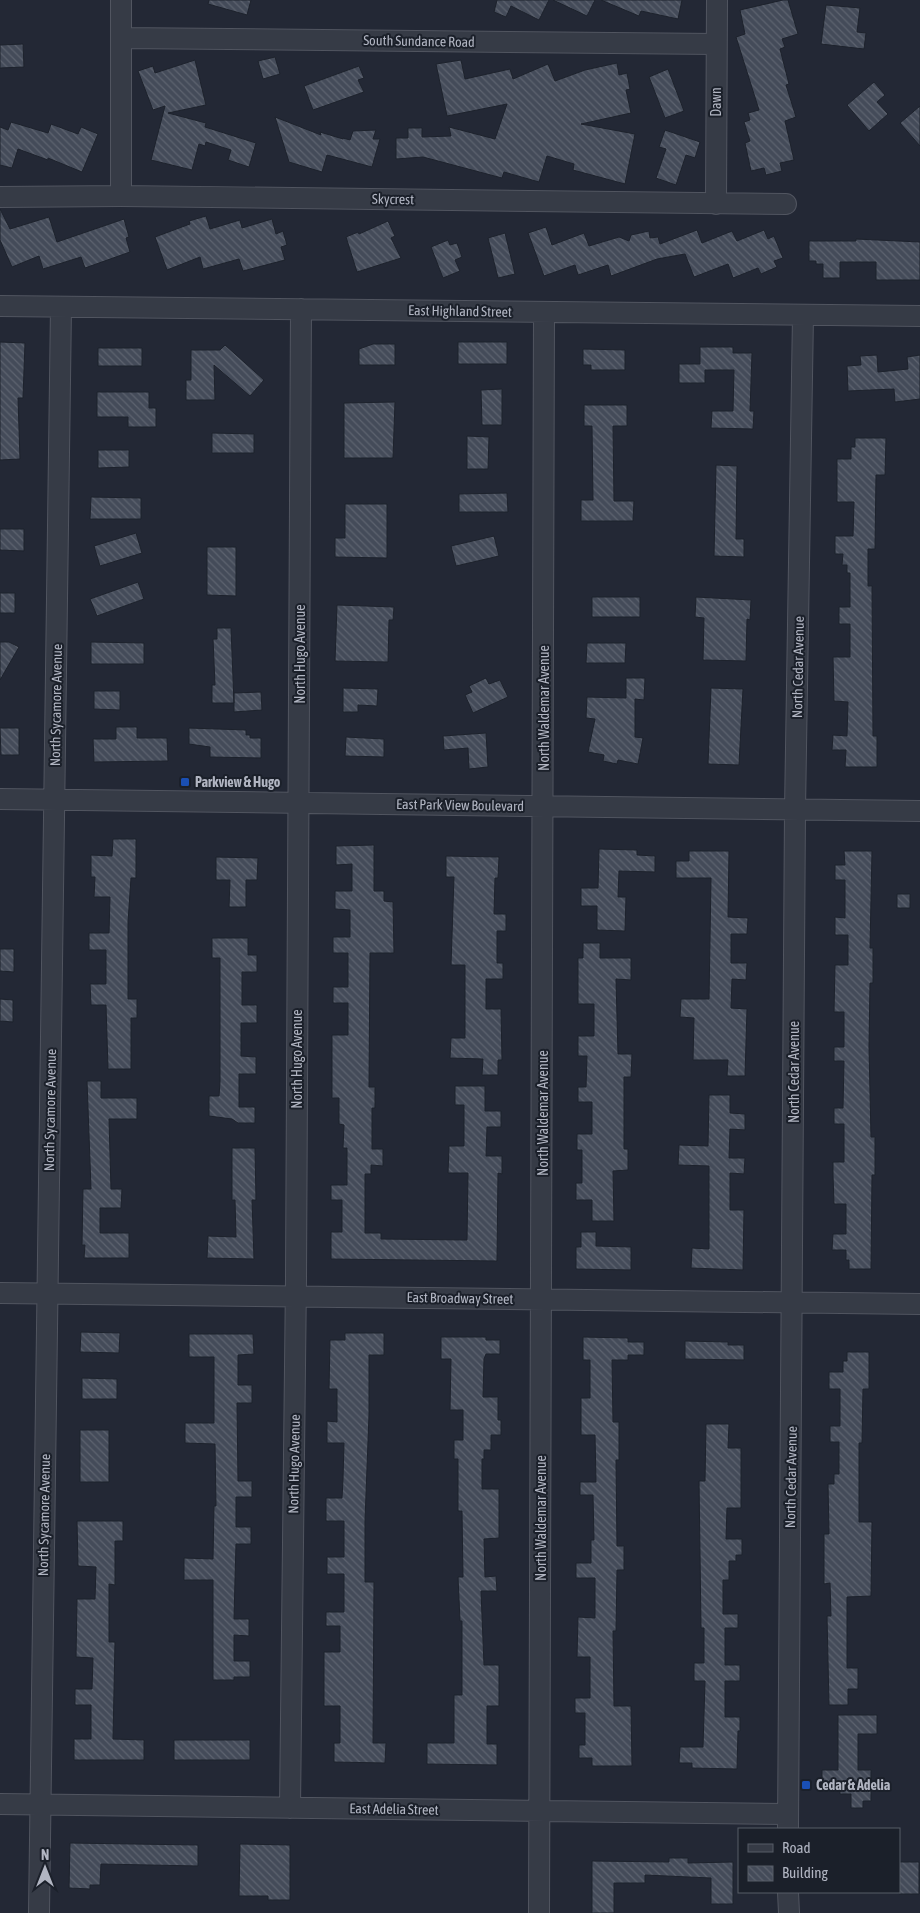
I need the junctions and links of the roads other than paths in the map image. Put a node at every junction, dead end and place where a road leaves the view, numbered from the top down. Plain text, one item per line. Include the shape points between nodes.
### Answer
1 (121, 0) edge
2 (717, 0) edge
3 (121, 38) junction
4 (716, 44) junction
5 (120, 196) junction
6 (0, 197) edge
7 (716, 204) junction
8 (786, 204) dead end
9 (0, 306) edge
10 (61, 306) junction
11 (301, 309) junction
12 (544, 312) junction
13 (803, 315) junction
14 (920, 316) edge
15 (0, 799) edge
16 (54, 800) junction
17 (299, 803) junction
18 (544, 806) junction
19 (796, 810) junction
20 (920, 811) edge
21 (0, 1292) edge
22 (48, 1293) junction
23 (296, 1296) junction
24 (542, 1299) junction
25 (792, 1302) junction
26 (920, 1304) edge
27 (0, 1804) edge
28 (40, 1805) junction
29 (290, 1808) junction
30 (540, 1811) junction
31 (788, 1822) edge
32 (788, 1893) edge
33 (39, 1913) edge
34 (539, 1913) edge
35 (788, 1913) edge

1 - 3 street
2 - 4 street, Dawn
3 - 4 street, South Sundance Road
3 - 5 street
4 - 7 street, Dawn
5 - 6 street, Skycrest
5 - 7 street, Skycrest
7 - 8 street, Skycrest
9 - 10 street, East Highland Street
10 - 11 street, East Highland Street
10 - 16 street, North Sycamore Avenue
11 - 12 street, East Highland Street
11 - 17 street, North Hugo Avenue
12 - 13 street, East Highland Street
12 - 18 street, North Waldemar Avenue
13 - 14 street, East Highland Street
13 - 19 street, North Cedar Avenue
15 - 16 street, East Park View Boulevard
16 - 17 street, East Park View Boulevard
16 - 22 street, North Sycamore Avenue
17 - 18 street, East Park View Boulevard
17 - 23 street, North Hugo Avenue
18 - 19 street, East Park View Boulevard
18 - 24 street, North Waldemar Avenue
19 - 20 street, East Park View Boulevard
19 - 25 street, North Cedar Avenue
21 - 22 street, East Broadway Street
22 - 23 street, East Broadway Street
22 - 28 street, North Sycamore Avenue
23 - 24 street, East Broadway Street
23 - 29 street, North Hugo Avenue
24 - 25 street, East Broadway Street
24 - 30 street, North Waldemar Avenue
25 - 26 street, East Broadway Street
25 - 31 street, North Cedar Avenue
27 - 28 street, East Adelia Street
28 - 29 street, East Adelia Street
28 - 33 street, North Sycamore Avenue
29 - 30 street, East Adelia Street
30 - 31 street, East Adelia Street
30 - 34 street, North Waldemar Avenue
32 - 35 street

